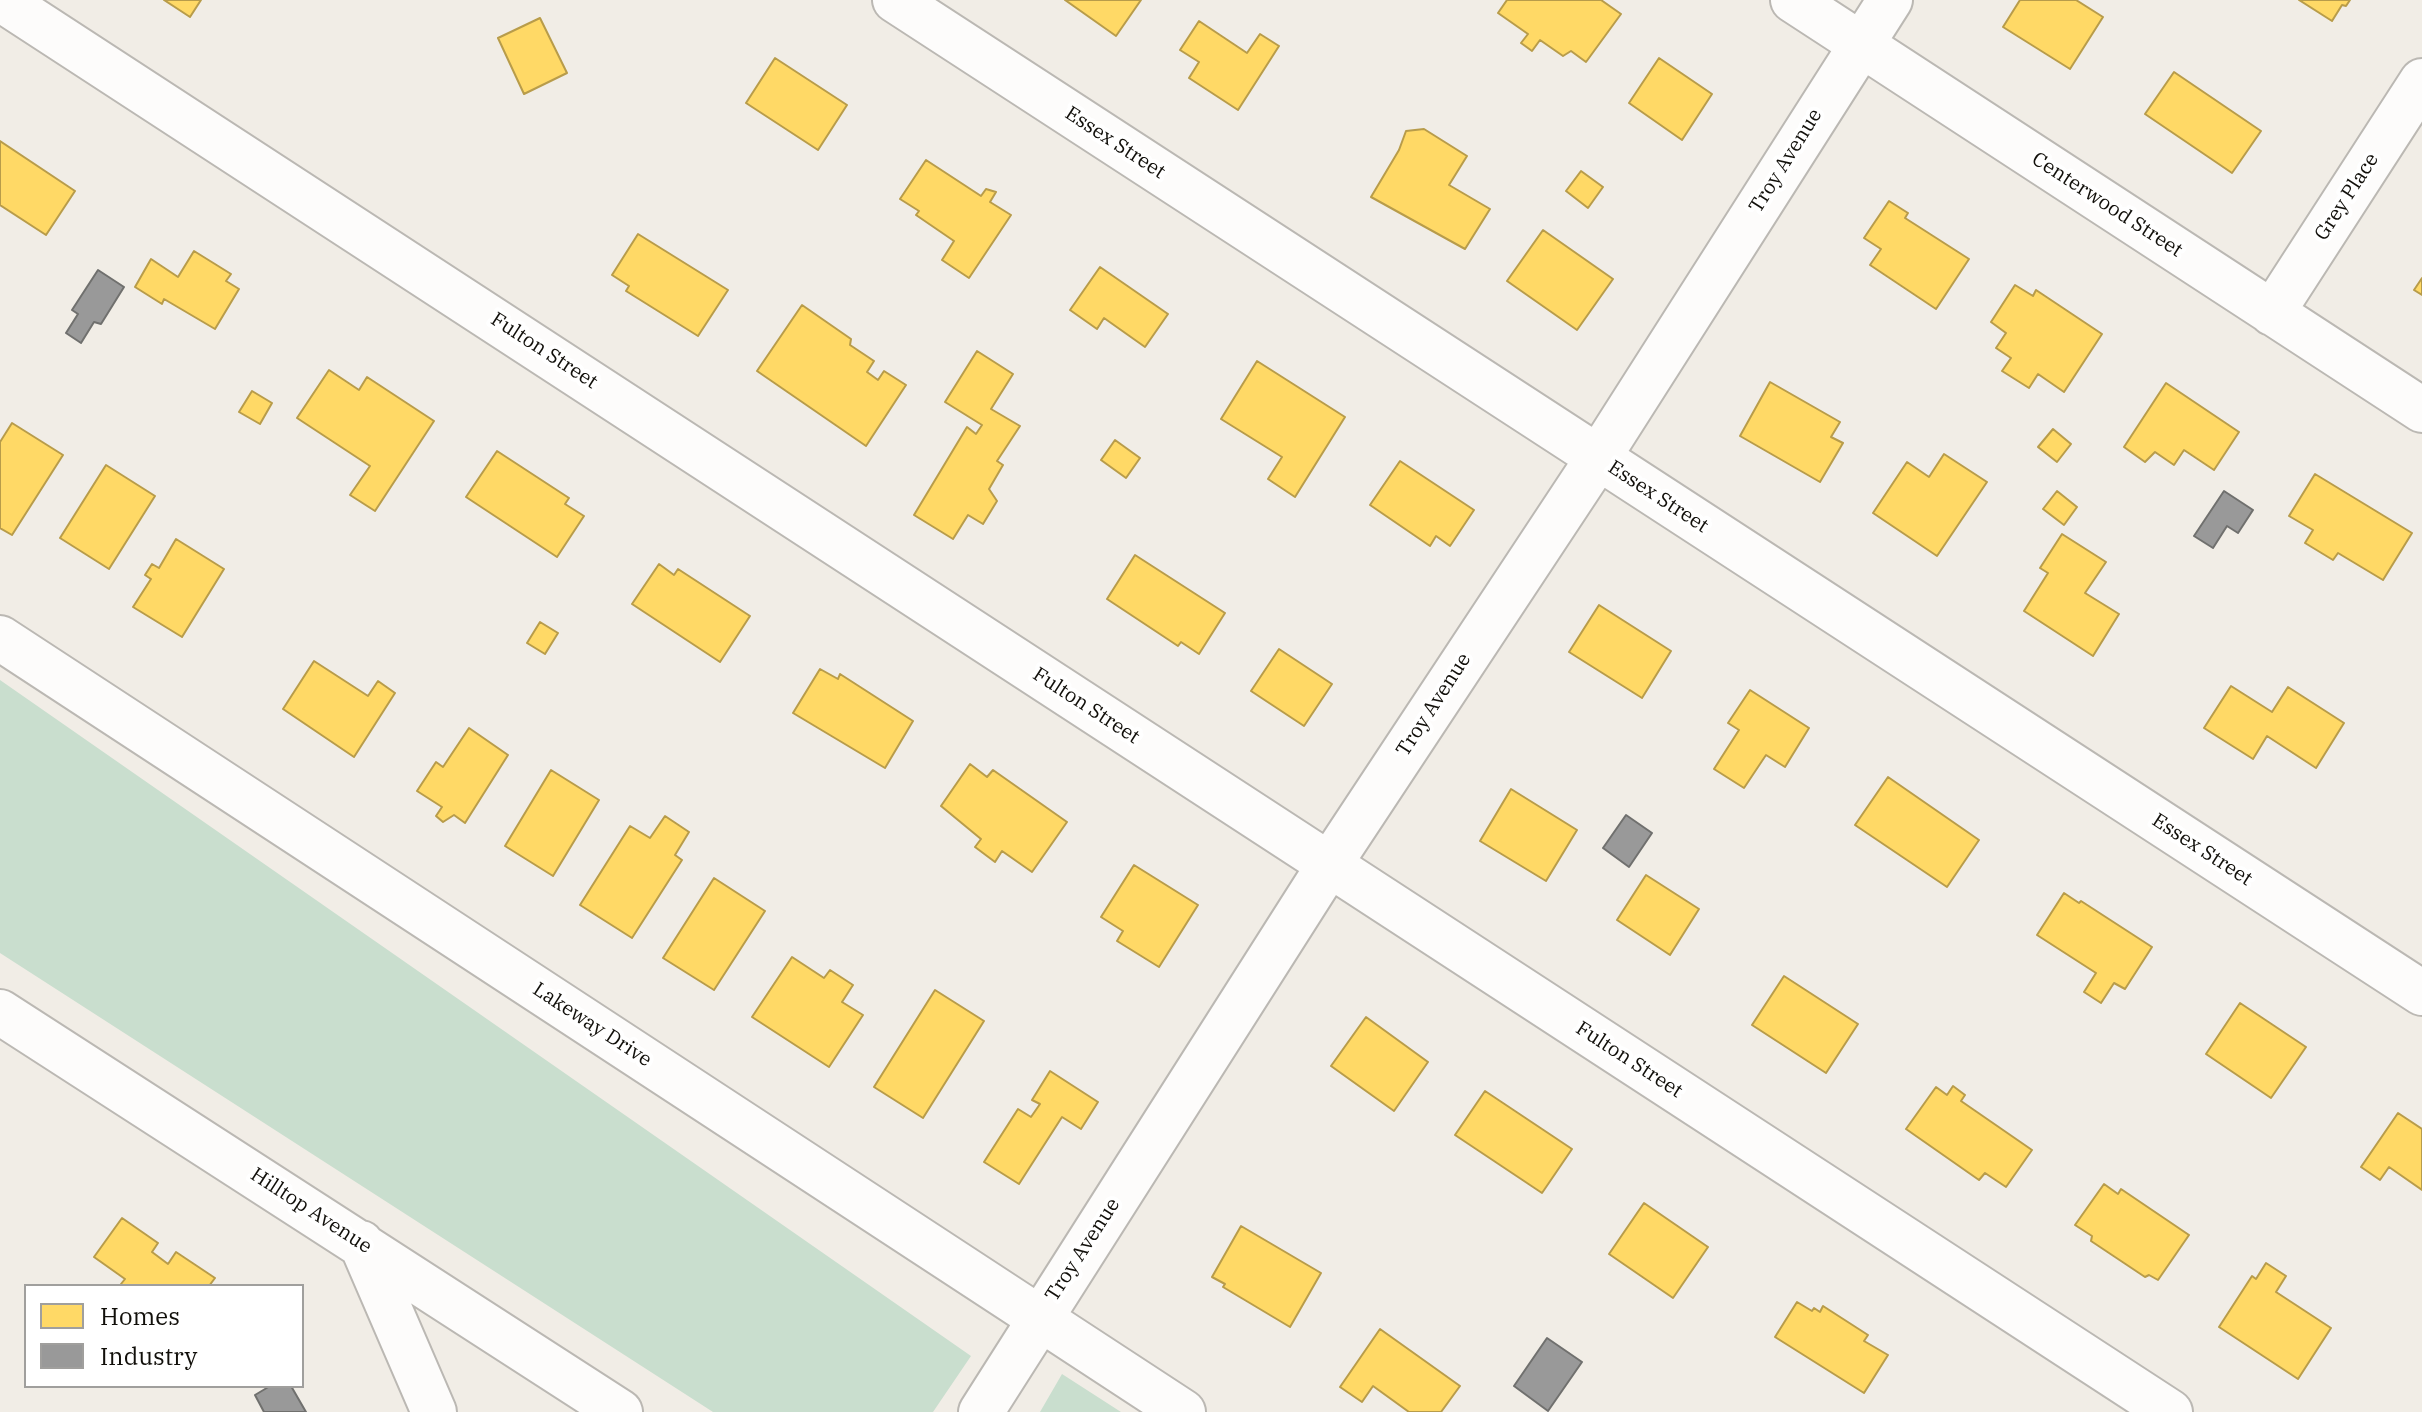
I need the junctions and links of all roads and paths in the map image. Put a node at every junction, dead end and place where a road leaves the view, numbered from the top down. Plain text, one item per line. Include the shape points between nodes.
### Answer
1 (2, 0) edge
2 (895, 0) edge
3 (1793, 0) edge
4 (1890, 0) edge
5 (1861, 44) junction
6 (2422, 81) edge
7 (2272, 313) junction
8 (2422, 410) edge
9 (1598, 458) junction
10 (0, 638) edge
11 (1329, 865) junction
12 (2422, 993) edge
13 (0, 1012) edge
14 (361, 1243) junction
15 (1040, 1317) junction
16 (434, 1412) edge
17 (620, 1412) edge
18 (981, 1412) edge
19 (1183, 1412) edge
20 (2170, 1412) edge

1 - 11 street, Fulton Street
2 - 9 street, Essex Street
3 - 5 street, Centerwood Street
4 - 5 street, Troy Avenue
5 - 7 street, Centerwood Street
5 - 9 street, Troy Avenue
6 - 7 street, Grey Place
7 - 8 street, Centerwood Street
9 - 11 street, Troy Avenue
9 - 12 street, Essex Street
10 - 15 street, Lakeway Drive
11 - 15 street, Troy Avenue
11 - 20 street, Fulton Street
13 - 14 street, Hilltop Avenue
14 - 16 street
14 - 17 street, Hilltop Avenue
15 - 18 street, Troy Avenue
15 - 19 street, Lakeway Drive

